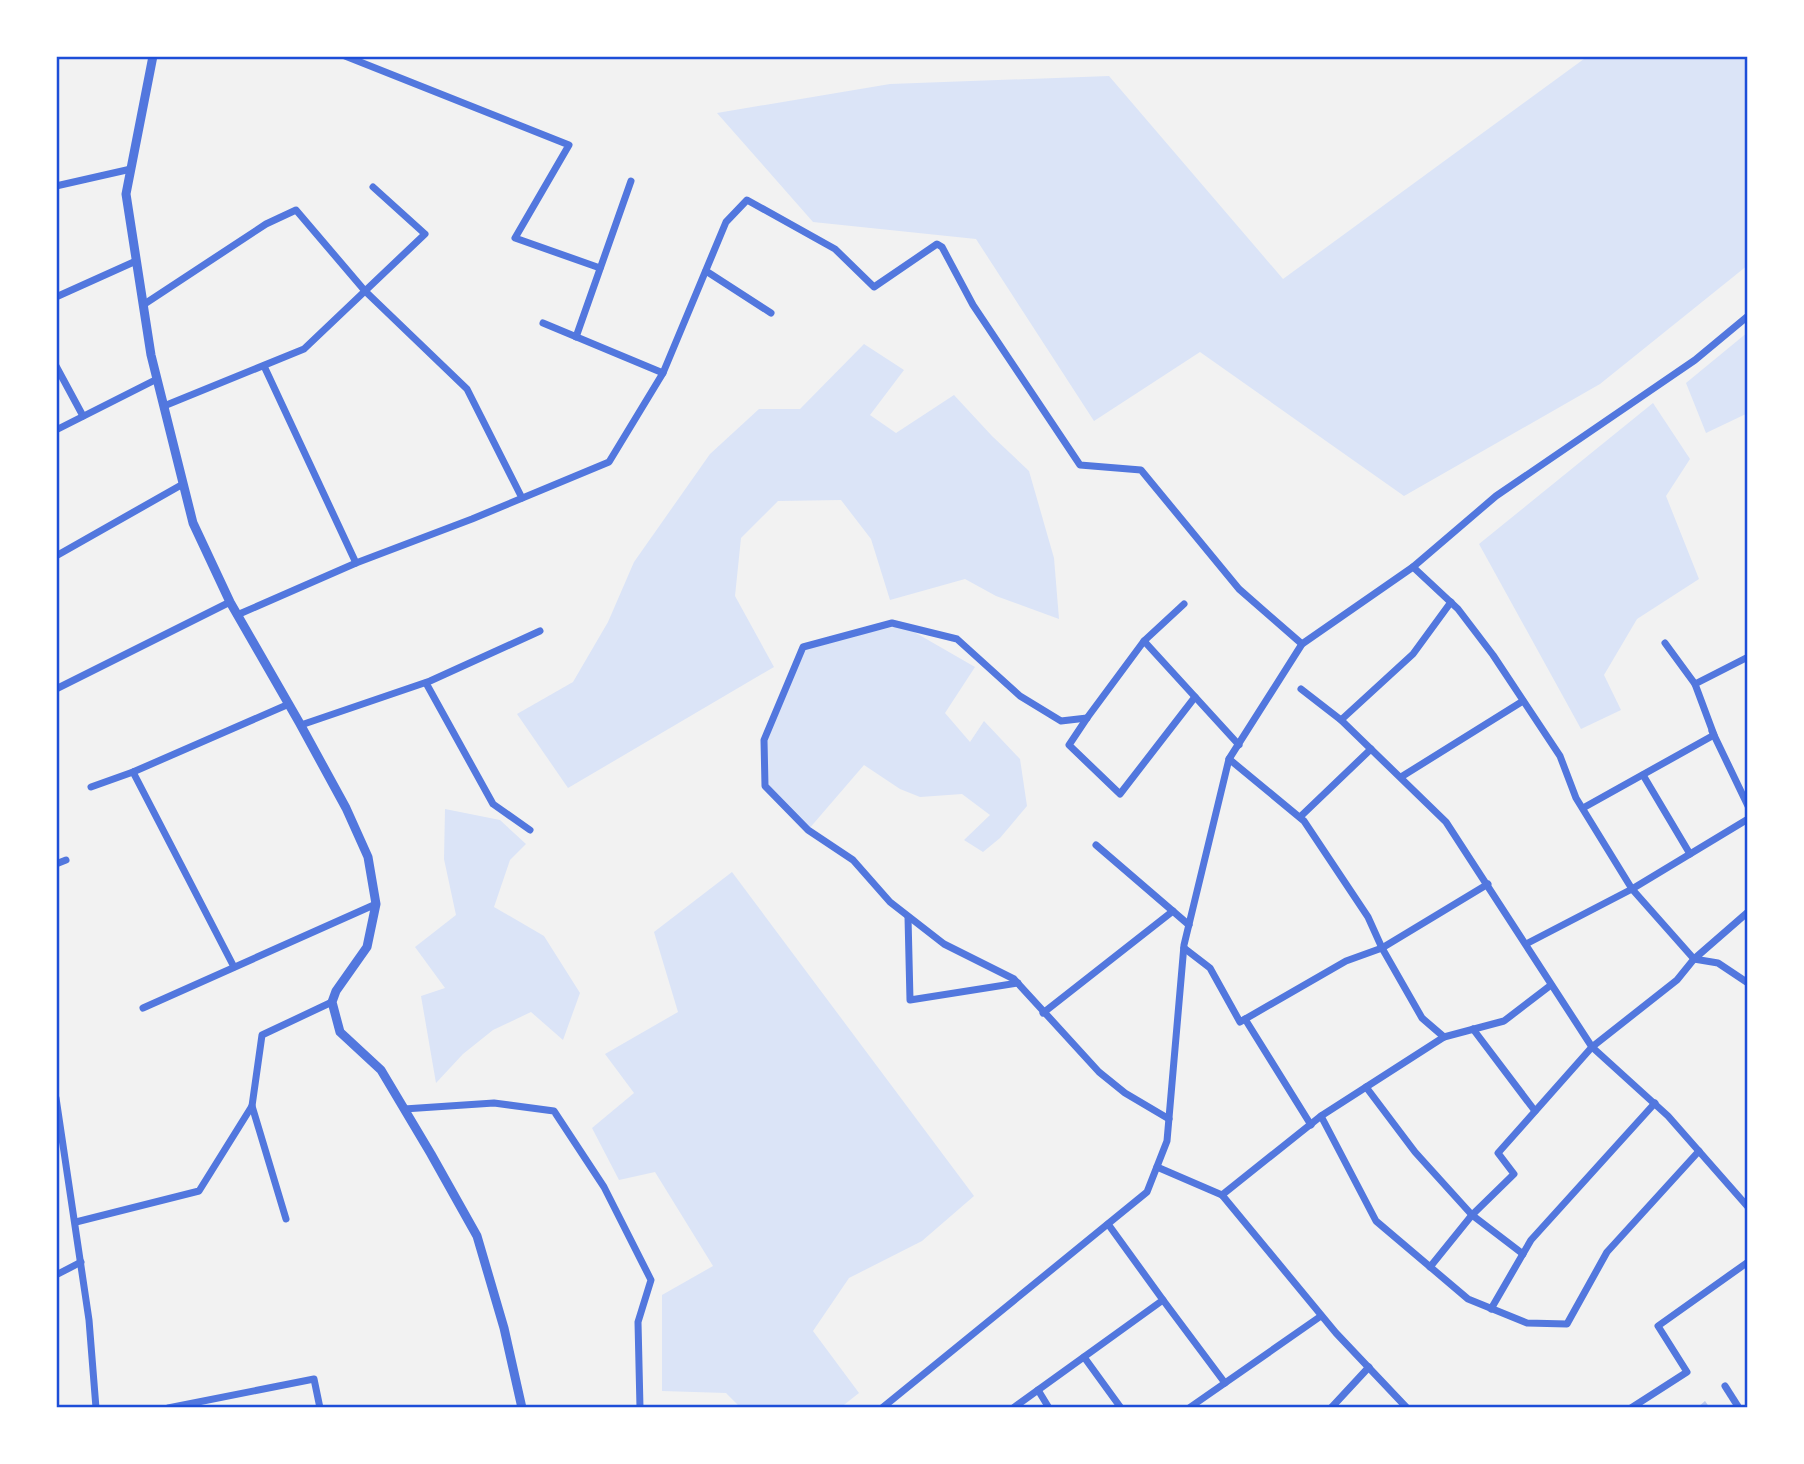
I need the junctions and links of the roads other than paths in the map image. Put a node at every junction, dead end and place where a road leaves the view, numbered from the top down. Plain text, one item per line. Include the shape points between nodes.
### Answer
1 (153, 56) edge
2 (345, 56) edge
3 (131, 169) junction
4 (631, 181) dead end
5 (56, 186) edge
6 (373, 187) dead end
7 (136, 261) junction
8 (600, 268) junction
9 (706, 271) junction
10 (365, 291) junction
11 (56, 297) edge
12 (143, 305) junction
13 (771, 313) dead end
14 (1748, 316) edge
15 (543, 323) dead end
16 (576, 337) junction
17 (56, 366) edge
18 (264, 366) junction
19 (663, 373) junction
20 (157, 379) junction
21 (164, 406) junction
22 (83, 416) junction
23 (56, 430) edge
24 (183, 484) junction
25 (522, 498) junction
26 (56, 556) edge
27 (356, 563) junction
28 (1413, 567) junction
29 (230, 602) junction
30 (1451, 602) junction
31 (1184, 604) dead end
32 (237, 615) junction
33 (540, 631) dead end
34 (1144, 641) junction
35 (1665, 643) dead end
36 (1302, 644) junction
37 (1748, 657) edge
38 (426, 683) junction
39 (1695, 684) junction
40 (56, 689) edge
41 (1301, 689) dead end
42 (1195, 697) junction
43 (1523, 701) junction
44 (289, 704) junction
45 (1087, 718) junction
46 (1341, 720) junction
47 (301, 725) junction
48 (1712, 730) junction
49 (1239, 745) junction
50 (1371, 749) junction
51 (1229, 759) junction
52 (133, 772) junction
53 (1643, 775) junction
54 (1401, 776) junction
55 (91, 787) dead end
56 (1748, 806) edge
57 (1583, 808) junction
58 (1300, 817) junction
59 (1748, 819) edge
60 (530, 830) dead end
61 (1096, 845) dead end
62 (1690, 854) junction
63 (66, 860) dead end
64 (56, 864) edge
65 (1488, 884) junction
66 (1632, 889) junction
67 (376, 904) junction
68 (1173, 911) junction
69 (1748, 912) edge
70 (908, 917) junction
71 (1189, 925) junction
72 (1526, 944) junction
73 (1184, 948) junction
74 (1382, 948) junction
75 (1694, 959) junction
76 (234, 967) junction
77 (1018, 983) junction
78 (1748, 983) edge
79 (1551, 985) junction
80 (332, 1002) junction
81 (143, 1008) dead end
82 (1043, 1013) junction
83 (1245, 1019) junction
84 (1473, 1029) junction
85 (1444, 1037) junction
86 (1592, 1047) junction
87 (1366, 1087) junction
88 (56, 1098) edge
89 (1655, 1103) junction
90 (252, 1106) junction
91 (404, 1109) junction
92 (1535, 1111) junction
93 (1321, 1116) junction
94 (1169, 1119) junction
95 (58, 1123) edge
96 (1311, 1125) junction
97 (1699, 1151) junction
98 (1157, 1167) junction
99 (1222, 1195) junction
100 (1748, 1207) edge
101 (1472, 1215) junction
102 (286, 1219) dead end
103 (76, 1222) junction
104 (1108, 1224) junction
105 (1522, 1254) junction
106 (81, 1262) junction
107 (1748, 1262) edge
108 (1430, 1267) junction
109 (56, 1275) edge
110 (1163, 1300) junction
111 (1491, 1309) junction
112 (1321, 1316) junction
113 (1084, 1357) junction
114 (1369, 1367) junction
115 (1225, 1383) junction
116 (1725, 1386) dead end
117 (1038, 1390) junction
118 (96, 1408) edge
119 (168, 1408) edge
120 (320, 1408) edge
121 (522, 1408) edge
122 (640, 1408) edge
123 (882, 1408) edge
124 (1013, 1408) edge
125 (1049, 1408) edge
126 (1121, 1408) edge
127 (1189, 1408) edge
128 (1331, 1408) edge
129 (1407, 1408) edge
130 (1631, 1408) edge
131 (1739, 1408) edge

1 - 3 street
2 - 8 street via 569,145 515,238
3 - 5 street
3 - 7 street via 126,194
4 - 8 street
6 - 10 street via 425,234
7 - 11 street
7 - 12 street
8 - 16 street
9 - 13 street
9 - 19 street
9 - 36 street via 726,222 747,200 835,249 874,287 937,244 942,247 972,305 1080,465 1141,470 1240,589
10 - 12 street via 296,210 266,223
10 - 18 street via 304,349
10 - 25 street via 467,389
12 - 20 street
14 - 28 street via 1695,360 1496,496
15 - 16 street
16 - 19 street
17 - 22 street
18 - 21 street
18 - 27 street
19 - 25 street via 609,462
20 - 21 street
20 - 22 street
21 - 24 street
22 - 23 street
24 - 26 street
24 - 29 street via 193,523
25 - 27 street
27 - 32 street
28 - 30 street
28 - 36 street
29 - 32 street
29 - 40 street
30 - 43 street
30 - 46 street via 1413,654
31 - 34 street
32 - 44 street
33 - 38 street
34 - 42 street
34 - 45 street
35 - 39 street
36 - 49 street
37 - 39 street
38 - 47 street
38 - 60 street via 493,804
39 - 48 street
41 - 46 street
42 - 45 street via 1119,794 1069,745
42 - 49 street
43 - 54 street
43 - 57 street via 1560,756
44 - 47 street
44 - 52 street
45 - 70 street via 1061,721 1020,696 957,639 892,623 803,647 764,740 765,786 808,830 853,860
46 - 50 street
47 - 67 street via 368,857
48 - 53 street via 1714,735
48 - 56 street
49 - 51 street
50 - 54 street
50 - 58 street
51 - 58 street
51 - 71 street
52 - 55 street
52 - 76 street
53 - 57 street
53 - 62 street
54 - 65 street via 1446,822
57 - 66 street
58 - 74 street via 1368,917
59 - 62 street
61 - 68 street
62 - 66 street
63 - 64 street
65 - 72 street
65 - 74 street
66 - 72 street
66 - 75 street
67 - 76 street
67 - 80 street via 367,947
68 - 71 street
68 - 82 street
69 - 75 street
70 - 77 street via 944,944
70 - 77 street via 911,1000
71 - 73 street
72 - 79 street
73 - 83 street via 1210,968 1240,1022
73 - 94 street
74 - 83 street via 1346,961
74 - 85 street via 1422,1018
75 - 78 street via 1718,963
75 - 86 street via 1678,980
76 - 81 street
77 - 82 street
79 - 84 street via 1504,1021
79 - 86 street
80 - 90 street via 262,1035
80 - 91 street via 340,1032 381,1070
82 - 94 street via 1099,1072
83 - 96 street
84 - 85 street
84 - 92 street
85 - 87 street
86 - 89 street
86 - 92 street
87 - 93 street
87 - 101 street via 1415,1152
88 - 95 street
89 - 97 street
89 - 105 street
90 - 102 street
90 - 103 street via 199,1191
91 - 121 street via 477,1236
91 - 122 street via 494,1103 554,1111 604,1188 651,1280 638,1322
92 - 101 street via 1498,1153 1514,1174
93 - 96 street
93 - 108 street via 1376,1222
94 - 98 street
95 - 103 street
96 - 99 street
97 - 100 street
97 - 111 street via 1607,1252 1567,1324 1527,1323
98 - 99 street
98 - 104 street via 1147,1192
99 - 112 street
101 - 105 street
101 - 108 street
103 - 106 street
104 - 110 street
104 - 123 street
105 - 111 street
106 - 109 street
106 - 118 street
107 - 130 street via 1658,1326 1687,1372
108 - 111 street via 1468,1299
110 - 113 street
110 - 115 street
112 - 114 street
112 - 115 street
113 - 117 street
113 - 126 street
114 - 128 street
114 - 129 street
115 - 127 street
116 - 131 street
117 - 124 street
117 - 125 street
119 - 120 street via 314,1379

